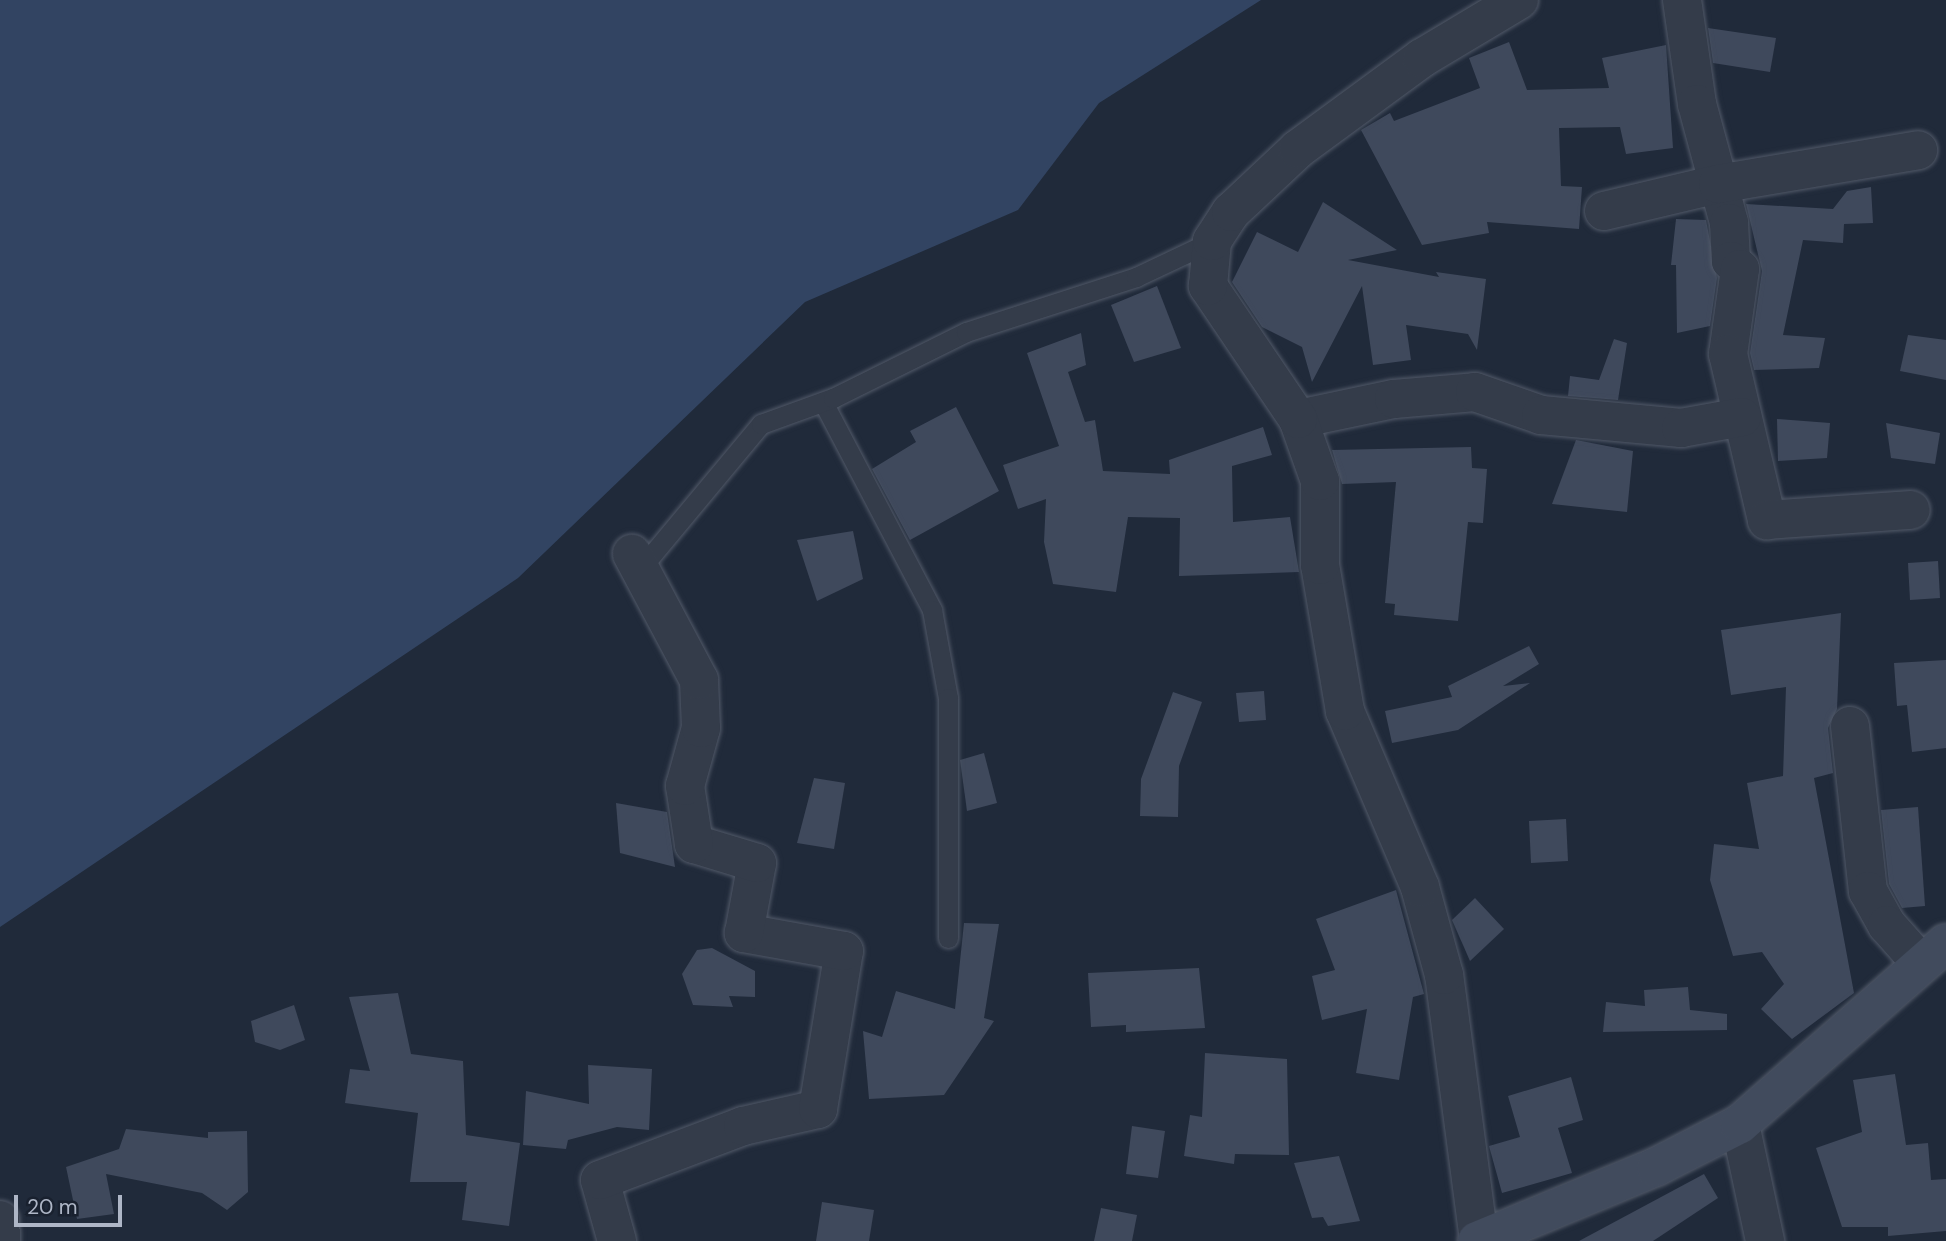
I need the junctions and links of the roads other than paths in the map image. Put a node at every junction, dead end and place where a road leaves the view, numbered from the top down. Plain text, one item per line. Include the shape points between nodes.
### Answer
1 (1519, 0) edge
2 (1682, 0) edge
3 (1918, 150) dead end
4 (1718, 184) junction
5 (1604, 211) dead end
6 (1212, 241) junction
7 (823, 402) junction
8 (1742, 416) junction
9 (1298, 419) junction
10 (1911, 510) dead end
11 (636, 562) joint
12 (1850, 726) dead end
13 (948, 938) dead end
14 (1933, 952) edge
15 (1740, 1124) junction
16 (0, 1220) edge
17 (1, 1241) edge
18 (617, 1241) edge
19 (1478, 1241) edge
20 (1765, 1241) edge

1 - 6 street via 1422,58 1298,149 1231,212
2 - 4 street via 1697,104
3 - 4 street
4 - 5 street
4 - 8 street via 1731,261 1740,269 1728,354
6 - 7 lane via 1136,277 966,332
6 - 9 street via 1208,286
7 - 11 lane via 761,424
7 - 13 lane via 932,610 948,698
8 - 9 street via 1681,428 1656,426 1541,415 1475,392 1394,398
8 - 10 street via 1767,520
9 - 19 street via 1320,481 1320,565 1345,711 1420,887 1444,975
11 - 18 street via 699,680 701,728 685,786 694,844 757,863 744,933 844,951 818,1110 743,1126 600,1180
12 - 14 street via 1868,891 1887,925
14 - 15 main road
15 - 19 main road via 1656,1167
15 - 20 street
16 - 17 street

